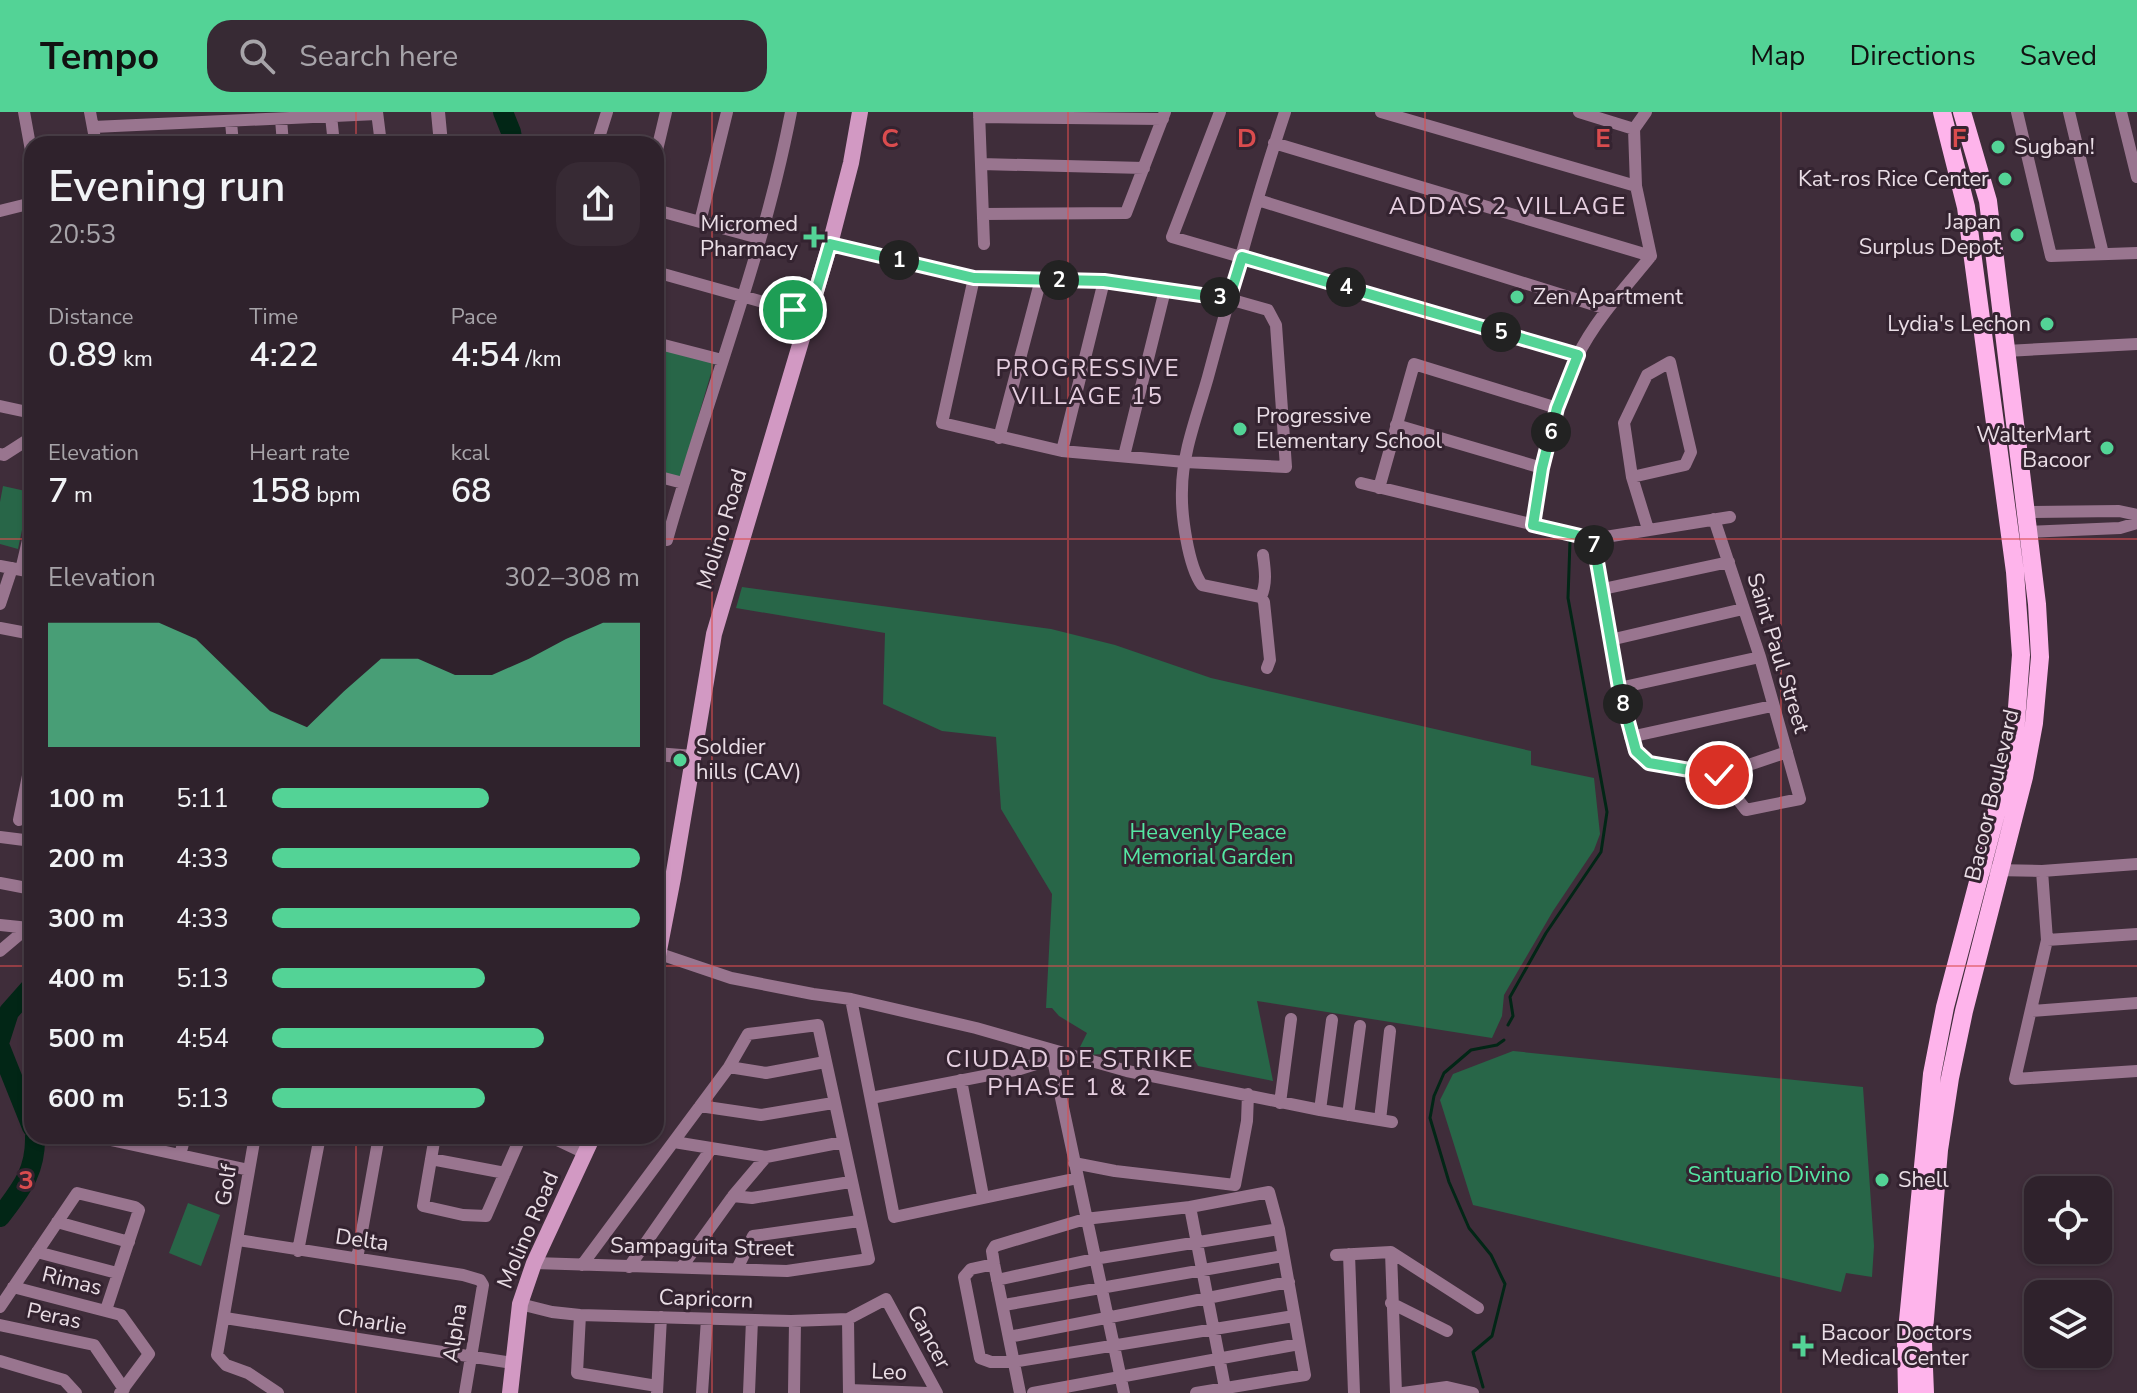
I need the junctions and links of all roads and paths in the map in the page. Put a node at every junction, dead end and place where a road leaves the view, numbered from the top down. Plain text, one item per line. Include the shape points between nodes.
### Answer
1 (24, 112) edge
2 (90, 112) edge
3 (438, 112) edge
4 (607, 112) edge
5 (666, 112) edge
6 (727, 112) edge
7 (791, 112) edge
8 (860, 112) edge
9 (1220, 112) edge
10 (1285, 112) edge
11 (1381, 112) edge
12 (1579, 112) edge
13 (1646, 112) edge
14 (1942, 112) edge
15 (1962, 112) edge
16 (2017, 112) edge
17 (2069, 112) edge
18 (2121, 112) edge
19 (377, 113) edge
20 (979, 115) edge
21 (331, 116) junction
22 (1164, 116) edge
23 (281, 119) junction
24 (231, 122) junction
25 (93, 127) junction
26 (1634, 129) junction
27 (28, 136) edge
28 (95, 136) edge
29 (232, 136) edge
30 (282, 136) edge
31 (333, 136) edge
32 (380, 136) edge
33 (440, 136) edge
34 (600, 136) edge
35 (660, 136) edge
36 (1274, 143) junction
37 (2134, 154) edge
38 (981, 164) junction
39 (1144, 168) junction
40 (2137, 177) edge
41 (1636, 186) junction
42 (1258, 200) junction
43 (24, 205) edge
44 (0, 211) edge
45 (664, 212) edge
46 (983, 214) junction
47 (700, 222) junction
48 (759, 238) junction
49 (830, 244) junction
50 (984, 244) dead end
51 (2137, 253) edge
52 (2103, 254) junction
53 (1651, 256) junction
54 (1242, 257) junction
55 (664, 274) edge
56 (974, 278) junction
57 (1041, 279) junction
58 (1104, 281) junction
59 (1165, 290) junction
60 (743, 296) junction
61 (1229, 299) junction
62 (1607, 309) junction
63 (809, 315) junction
64 (2137, 344) edge
65 (664, 345) edge
66 (2006, 351) junction
67 (1578, 355) junction
68 (722, 360) junction
69 (0, 406) edge
70 (1557, 408) junction
71 (24, 411) edge
72 (1396, 425) junction
73 (999, 438) junction
74 (24, 442) edge
75 (1062, 451) junction
76 (0, 454) edge
77 (1124, 456) junction
78 (1185, 462) junction
79 (1542, 468) junction
80 (1632, 477) junction
81 (664, 478) edge
82 (683, 483) junction
83 (1361, 483) dead end
84 (1379, 488) junction
85 (2026, 512) junction
86 (2099, 512) junction
87 (2137, 515) edge
88 (1730, 517) dead end
89 (1714, 519) junction
90 (2137, 523) edge
91 (1533, 525) junction
92 (1648, 529) junction
93 (2100, 529) junction
94 (2029, 532) junction
95 (1593, 539) junction
96 (664, 541) edge
97 (24, 546) edge
98 (1263, 555) dead end
99 (1729, 562) junction
100 (16, 569) edge
101 (1603, 589) junction
102 (1261, 597) junction
103 (0, 604) edge
104 (1743, 609) junction
105 (0, 628) edge
106 (24, 632) edge
107 (1610, 640) junction
108 (1760, 657) junction
109 (1267, 668) dead end
110 (1619, 688) junction
111 (1772, 706) junction
112 (1630, 737) junction
113 (1787, 752) junction
114 (664, 755) edge
115 (693, 757) junction
116 (1719, 775) junction
117 (24, 795) edge
118 (19, 820) dead end
119 (0, 837) edge
120 (24, 840) edge
121 (2137, 864) edge
122 (1990, 870) junction
123 (2042, 871) junction
124 (0, 883) edge
125 (24, 888) edge
126 (0, 925) edge
127 (664, 925) edge
128 (24, 926) edge
129 (24, 932) edge
130 (2137, 934) edge
131 (2047, 940) junction
132 (0, 951) edge
133 (664, 961) edge
134 (851, 999) junction
135 (2137, 1003) edge
136 (2031, 1011) junction
137 (1291, 1019) dead end
138 (1332, 1020) dead end
139 (1360, 1026) dead end
140 (1390, 1031) dead end
141 (1051, 1055) junction
142 (825, 1062) junction
143 (729, 1067) junction
144 (2137, 1071) edge
145 (961, 1080) junction
146 (1248, 1094) junction
147 (871, 1098) junction
148 (833, 1103) junction
149 (1280, 1103) junction
150 (700, 1106) junction
151 (1320, 1110) junction
152 (1348, 1115) junction
153 (674, 1142) junction
154 (843, 1142) junction
155 (134, 1144) edge
156 (183, 1144) edge
157 (254, 1144) edge
158 (318, 1144) edge
159 (378, 1144) edge
160 (434, 1144) edge
161 (518, 1144) edge
162 (566, 1144) edge
163 (589, 1144) edge
164 (711, 1149) junction
165 (585, 1153) junction
166 (180, 1155) junction
167 (766, 1157) junction
168 (431, 1159) junction
169 (1074, 1163) junction
170 (249, 1170) junction
171 (505, 1173) junction
172 (1078, 1178) junction
173 (850, 1182) junction
174 (733, 1196) junction
175 (983, 1196) junction
176 (1190, 1207) junction
177 (1085, 1219) junction
178 (859, 1221) junction
179 (57, 1222) junction
180 (1279, 1229) junction
181 (238, 1240) junction
182 (129, 1242) junction
183 (1197, 1242) junction
184 (298, 1251) junction
185 (37, 1252) junction
186 (1391, 1252) junction
187 (1283, 1256) junction
188 (357, 1259) junction
189 (1094, 1259) junction
190 (534, 1263) junction
191 (994, 1264) junction
192 (582, 1265) junction
193 (629, 1267) junction
194 (681, 1268) junction
195 (737, 1269) junction
196 (1201, 1271) junction
197 (117, 1273) junction
198 (480, 1280) joint
199 (997, 1280) junction
200 (1289, 1282) junction
201 (13, 1287) junction
202 (1101, 1288) junction
203 (886, 1299) joint
204 (1207, 1299) junction
205 (1391, 1303) junction
206 (520, 1304) junction
207 (1004, 1305) junction
208 (0, 1307) edge
209 (1478, 1308) dead end
210 (106, 1310) junction
211 (580, 1315) junction
212 (1108, 1316) junction
213 (1294, 1316) junction
214 (661, 1317) junction
215 (225, 1318) junction
216 (707, 1319) junction
217 (848, 1319) junction
218 (752, 1320) junction
219 (795, 1321) junction
220 (0, 1325) edge
221 (1214, 1329) junction
222 (1447, 1331) dead end
223 (1009, 1337) junction
224 (1113, 1344) junction
225 (1299, 1344) junction
226 (472, 1359) junction
227 (1219, 1359) junction
228 (0, 1361) edge
229 (1013, 1362) junction
230 (512, 1363) junction
231 (1121, 1377) junction
232 (1225, 1388) junction
233 (657, 1389) edge
234 (122, 1391) edge
235 (849, 1392) edge
236 (76, 1393) edge
237 (278, 1393) edge
238 (465, 1393) edge
239 (510, 1393) edge
240 (702, 1393) edge
241 (749, 1393) edge
242 (794, 1393) edge
243 (928, 1393) edge
244 (937, 1393) edge
245 (1020, 1393) edge
246 (1033, 1393) edge
247 (1124, 1393) edge
248 (1196, 1393) edge
249 (1354, 1393) edge
250 (1396, 1393) edge
251 (1403, 1393) edge
252 (1473, 1393) edge
253 (1907, 1393) edge
254 (1925, 1393) edge

1 - 27 street
2 - 25 street
3 - 33 street
4 - 34 street
5 - 35 street
6 - 47 street
7 - 48 street
8 - 49 main road, Molino Road
9 - 54 street via 1172,237
10 - 36 street
11 - 41 street
12 - 26 street
13 - 26 street
14 - 122 main road, Bacoor Boulevard via 1966,207 2019,615 2016,721
15 - 66 main road, Bacoor Boulevard via 1988,201
16 - 52 street via 2051,256
17 - 52 street
18 - 37 street
19 - 21 street
19 - 32 street
20 - 22 street
20 - 38 street
21 - 23 street
21 - 31 street
22 - 39 street
23 - 24 street
23 - 30 street
24 - 25 street
24 - 29 street
25 - 28 street
26 - 41 street
36 - 42 street
36 - 53 street
37 - 40 street
38 - 39 street
38 - 46 street
39 - 46 street via 1126,213
41 - 53 street
42 - 54 street
42 - 62 street
43 - 44 street
45 - 47 street
46 - 50 street
47 - 48 street
48 - 60 street
49 - 56 street
49 - 63 main road, Molino Road
51 - 52 street
53 - 62 street
54 - 61 street
54 - 67 street
55 - 60 street
56 - 57 street
56 - 73 street via 942,423
57 - 58 street
57 - 73 street
58 - 59 street
58 - 75 street
59 - 61 street
59 - 77 street
60 - 63 street
60 - 68 street
61 - 78 street
61 - 78 street via 1268,310 1276,325 1286,467
62 - 67 street
63 - 115 main road, Molino Road via 714,634
64 - 66 street
65 - 68 street
66 - 85 main road, Bacoor Boulevard
67 - 70 street
68 - 82 street
69 - 71 street
70 - 72 street via 1414,364
70 - 79 street
72 - 79 street
72 - 84 street
73 - 75 street
74 - 76 street
75 - 77 street
77 - 78 street
78 - 102 street via 1184,515 1195,576 1202,585
79 - 91 street
80 - 80 street via 1685,465 1691,452 1670,362 1647,375 1624,423
80 - 92 street
81 - 82 street
82 - 96 street
83 - 84 street
84 - 91 street
85 - 86 street
85 - 94 main road, Bacoor Boulevard
86 - 87 street
86 - 93 street
88 - 89 street
89 - 92 street
89 - 99 street, Saint Paul Street
90 - 93 street
91 - 95 street
92 - 95 street
93 - 94 street
94 - 122 main road, Bacoor Boulevard via 2038,617 2038,702 2024,777
95 - 101 street
97 - 100 street
98 - 102 street
99 - 101 street
99 - 104 street, Saint Paul Street
100 - 103 street
101 - 107 street
102 - 109 street
104 - 107 street
104 - 108 street, Saint Paul Street
105 - 106 street
107 - 110 street
108 - 110 street
108 - 111 street, Saint Paul Street
110 - 112 street
111 - 112 street
111 - 113 street, Saint Paul Street
112 - 116 street via 1649,763
113 - 116 street
113 - 116 street, Saint Paul Street via 1800,799 1746,810
114 - 115 street
115 - 127 main road, Molino Road
117 - 118 street
119 - 120 street
121 - 123 street
122 - 123 street
122 - 253 main road, Bacoor Boulevard via 1945,1007 1932,1074 1906,1341
122 - 254 main road, Bacoor Boulevard via 1939,1150 1923,1343
123 - 131 street
124 - 125 street
126 - 128 street
129 - 132 street
130 - 131 street
131 - 136 street
133 - 134 street
134 - 141 street via 976,1028
134 - 147 street
135 - 136 street
136 - 144 street via 2015,1079
137 - 149 street
138 - 151 street
139 - 152 street
140 - 152 street via 1386,1121
141 - 145 street via 1020,1069
141 - 146 street
141 - 169 street
142 - 143 street via 766,1073
142 - 143 street via 818,1025 748,1034
142 - 148 street
143 - 150 street
145 - 147 street
145 - 175 street
146 - 149 street
146 - 169 street via 1235,1185
147 - 175 street via 894,1217
148 - 150 street via 761,1115
148 - 154 street
149 - 151 street
150 - 153 street
151 - 152 street
153 - 164 street
153 - 192 street
154 - 167 street
154 - 173 street
155 - 166 street
156 - 166 street
157 - 170 street, Golf
158 - 184 street
159 - 188 street
160 - 168 street
161 - 171 street
162 - 165 street
163 - 165 main road, Molino Road
164 - 167 street
164 - 193 street
165 - 190 main road, Molino Road
166 - 170 street
167 - 174 street
168 - 171 street
168 - 171 street via 423,1206 463,1215 486,1216
169 - 172 street
170 - 181 street, Golf
172 - 175 street
172 - 177 street
173 - 174 street via 752,1198
173 - 178 street
174 - 194 street
176 - 177 street
176 - 180 street via 1269,1192
176 - 183 street
177 - 189 street
177 - 191 street via 995,1246
178 - 195 street via 753,1236
178 - 195 street, Sampaguita Street via 869,1259 787,1271
179 - 182 street
179 - 182 street via 77,1193 135,1207 140,1214
179 - 185 street
180 - 183 street
180 - 187 street
181 - 184 street, Delta
181 - 215 street, Golf
182 - 197 street
183 - 189 street
183 - 196 street
184 - 188 street, Delta
185 - 197 street
185 - 201 street
186 - 205 street
186 - 209 street
186 - 249 street via 1342,1254
187 - 196 street
187 - 200 street
188 - 198 street, Delta
189 - 199 street
189 - 202 street
190 - 192 street, Sampaguita Street
190 - 206 main road, Molino Road
191 - 199 street
191 - 229 street via 971,1269 964,1277 980,1358
192 - 193 street, Sampaguita Street
193 - 194 street, Sampaguita Street
194 - 195 street, Sampaguita Street
196 - 202 street
196 - 204 street
197 - 210 street
198 - 226 street, Alpha
199 - 207 street
200 - 204 street
200 - 213 street
201 - 208 street
201 - 210 street, Rimas
202 - 207 street
202 - 212 street
203 - 217 street, Capricorn
203 - 244 street, Cancer
204 - 212 street
204 - 221 street
205 - 222 street
205 - 250 street
206 - 211 street, Capricorn
206 - 230 main road, Molino Road
207 - 223 street
210 - 234 street, Rimas via 121,1315 149,1354
211 - 214 street, Capricorn
211 - 233 street via 577,1373
212 - 223 street
212 - 224 street
213 - 221 street
213 - 225 street
214 - 216 street, Capricorn
214 - 233 street
215 - 226 street, Charlie
215 - 237 street, Golf via 217,1355
216 - 218 street, Capricorn
216 - 240 street
217 - 219 street, Capricorn
217 - 235 street
218 - 219 street, Capricorn
218 - 241 street
219 - 242 street
220 - 234 street, Peras via 94,1345
221 - 224 street
221 - 227 street
223 - 229 street
224 - 229 street
224 - 231 street
225 - 227 street
225 - 232 street via 1305,1375
226 - 230 street, Charlie
226 - 238 street, Alpha
227 - 231 street
227 - 232 street
228 - 236 street via 64,1380
229 - 245 street
230 - 239 main road, Molino Road
231 - 246 street
231 - 247 street
232 - 248 street
235 - 243 street, Leo
251 - 252 street via 1447,1387

